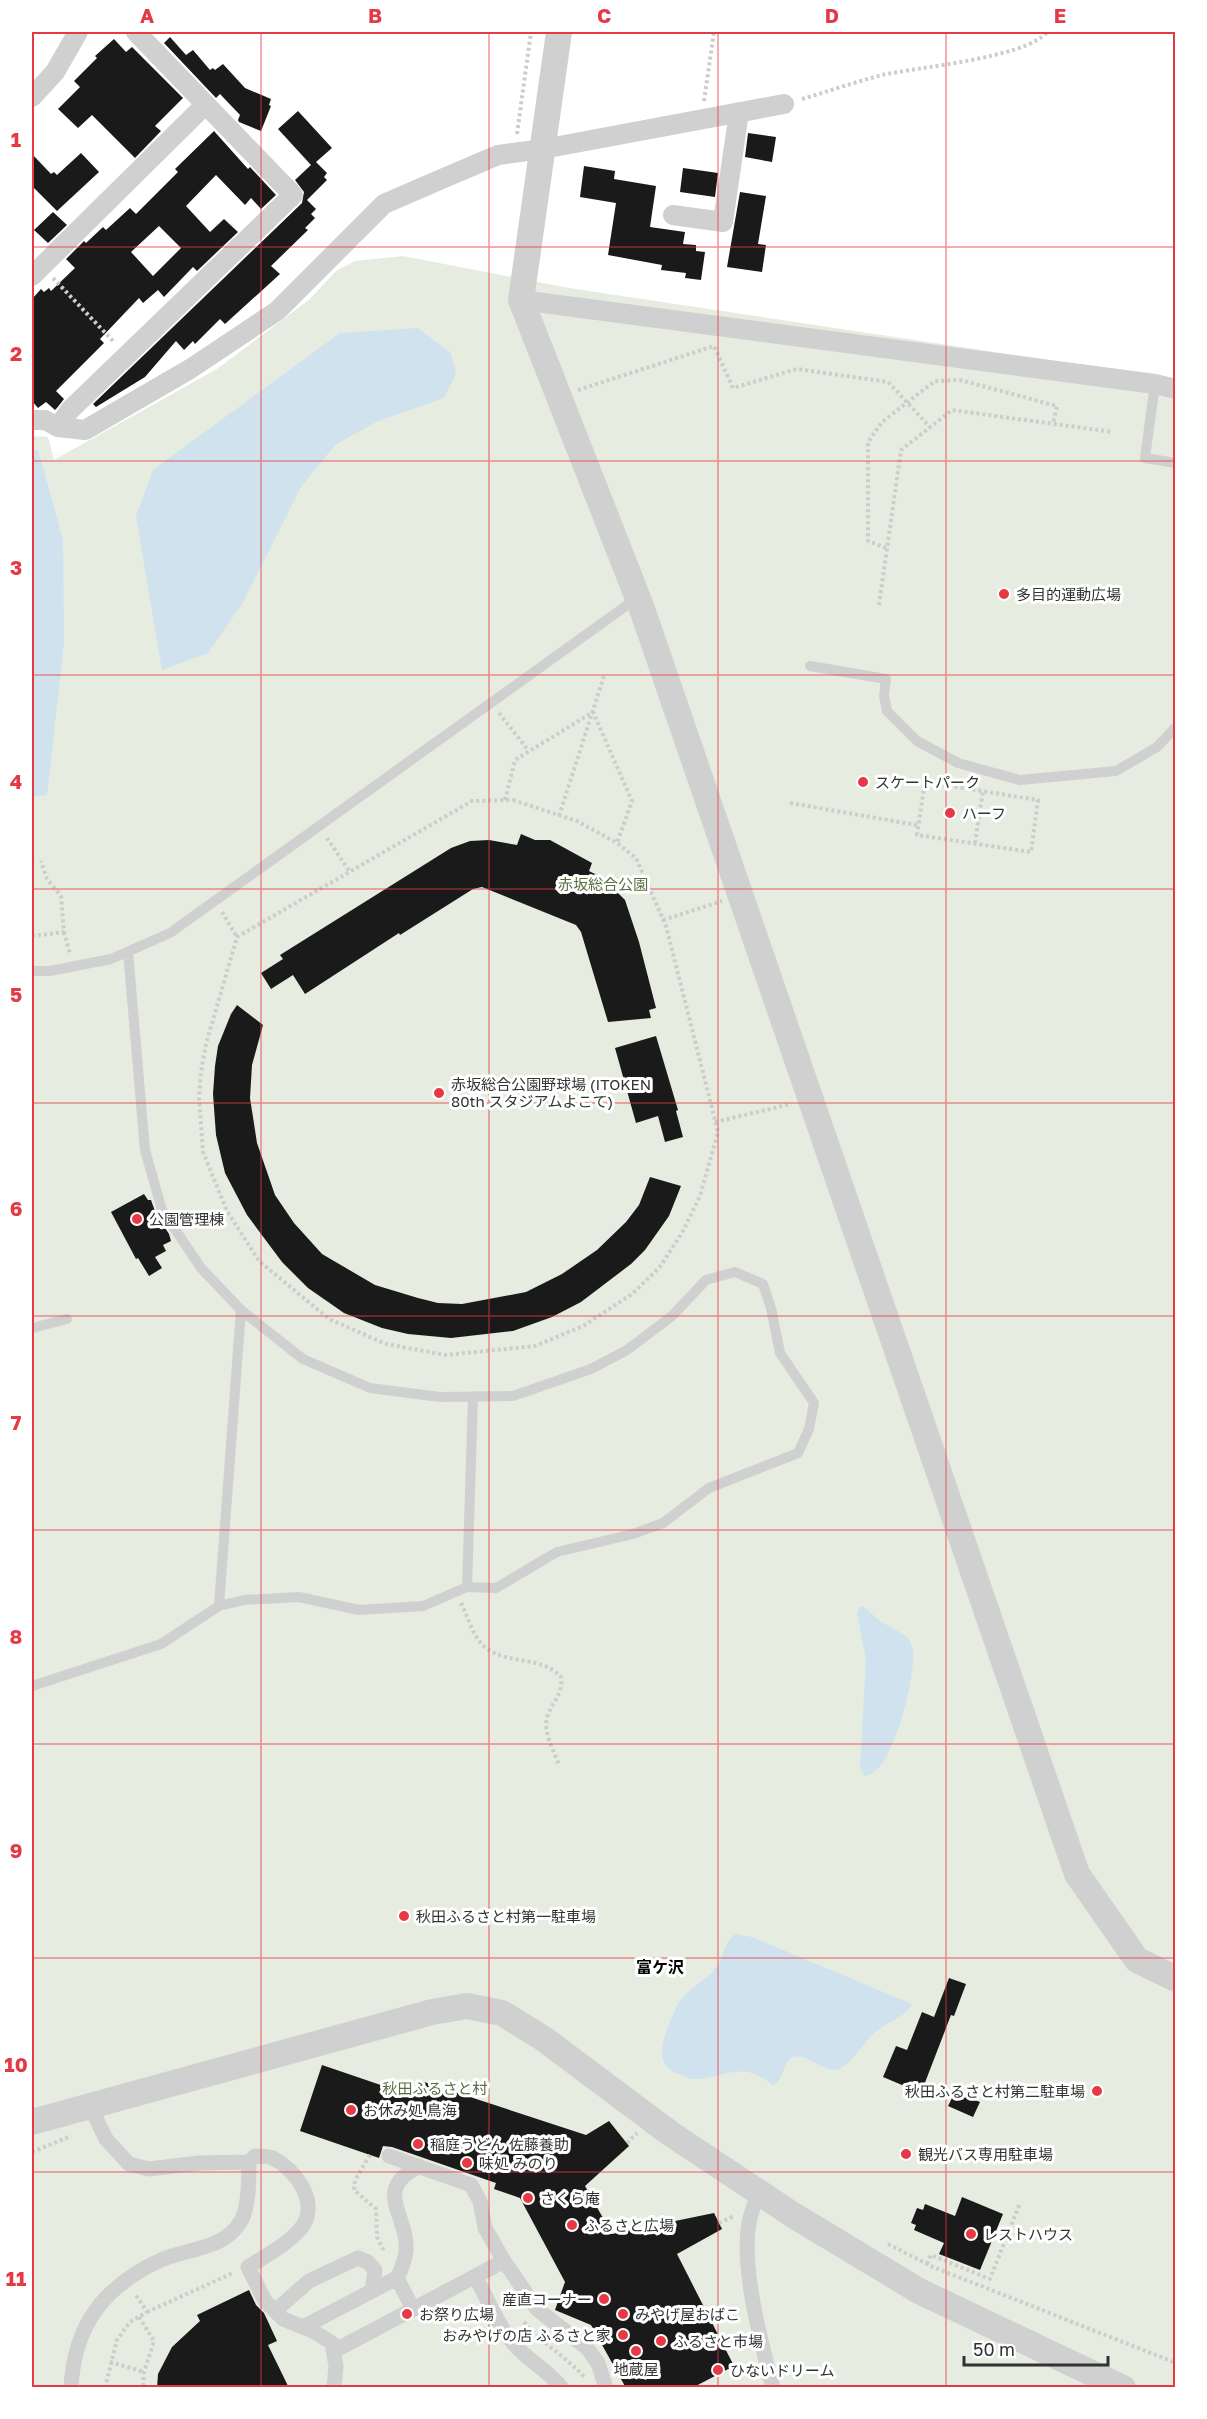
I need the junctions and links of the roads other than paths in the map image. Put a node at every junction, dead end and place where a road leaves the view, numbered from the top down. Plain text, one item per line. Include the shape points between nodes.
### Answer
1 (78, 32) edge
2 (136, 32) edge
3 (559, 32) edge
4 (32, 97) edge
5 (784, 104) road end
6 (205, 105) junction
7 (739, 112) junction
8 (543, 149) junction
9 (673, 215) dead end
10 (37, 271) edge
11 (521, 300) junction
12 (1155, 384) junction
13 (1176, 389) edge
14 (32, 420) edge
15 (58, 427) junction
16 (1176, 463) edge
17 (638, 597) junction
18 (810, 666) dead end
19 (1176, 727) edge
20 (128, 952) junction
21 (32, 971) edge
22 (241, 1310) junction
23 (67, 1319) dead end
24 (32, 1328) edge
25 (473, 1396) junction
26 (467, 1587) junction
27 (219, 1606) junction
28 (32, 1686) edge
29 (1176, 1979) edge
30 (96, 2117) junction
31 (32, 2122) edge
32 (389, 2156) dead end
33 (249, 2162) junction
34 (419, 2166) junction
35 (759, 2192) junction
36 (504, 2261) junction
37 (474, 2277) junction
38 (397, 2278) junction
39 (372, 2291) junction
40 (413, 2309) junction
41 (275, 2311) junction
42 (303, 2327) junction
43 (334, 2351) junction
44 (71, 2388) edge
45 (334, 2388) edge
46 (562, 2388) edge
47 (606, 2388) edge
48 (773, 2388) edge
49 (1123, 2388) edge

1 - 4 street via 55,72
2 - 6 street
3 - 8 street
5 - 7 street
6 - 10 street
6 - 15 street via 293,195 70,410
7 - 8 street
7 - 9 street via 723,222
8 - 11 street
8 - 15 street via 498,155 384,204 277,311 190,369 85,430
11 - 12 street
11 - 17 street
12 - 13 street
12 - 16 lane via 1145,458
14 - 15 street via 45,420
17 - 20 lane via 170,933
17 - 29 street via 1077,1874 1137,1960
18 - 19 lane via 886,679 887,711 917,741 958,763 1020,780 1116,771 1157,747
20 - 21 lane via 111,959
20 - 22 lane via 145,1150 162,1210 201,1268
22 - 25 lane via 303,1359 370,1388 440,1397
22 - 27 lane
23 - 24 lane
25 - 26 lane
25 - 26 lane via 513,1396 591,1369 627,1350 663,1323 706,1280 735,1272 763,1284 780,1353 814,1403 809,1429 798,1453 709,1488 663,1523 557,1552 496,1588
26 - 27 lane via 423,1606 359,1610 300,1597 244,1600
27 - 28 lane via 161,1644
30 - 31 street
30 - 33 street via 106,2139 129,2164 149,2169
30 - 35 street via 432,2012 467,2006 502,2013 533,2032 671,2134
32 - 34 street
33 - 41 street via 255,2156 271,2157 301,2183 306,2196 306,2219 296,2233 248,2267 265,2301
33 - 44 street via 242,2220 226,2240 161,2260 103,2298 77,2344
34 - 36 street via 471,2185 480,2201 485,2228
34 - 38 street via 403,2176 393,2200 406,2250
35 - 48 street via 749,2223 748,2261
35 - 49 street via 919,2292
36 - 37 street
36 - 47 street via 545,2316 587,2348 598,2363
37 - 40 street
37 - 46 street via 512,2343
38 - 39 street
38 - 40 street
39 - 41 street via 375,2270 358,2258 309,2281
39 - 42 street
40 - 43 street
41 - 42 street
42 - 43 street via 332,2343
43 - 45 street

